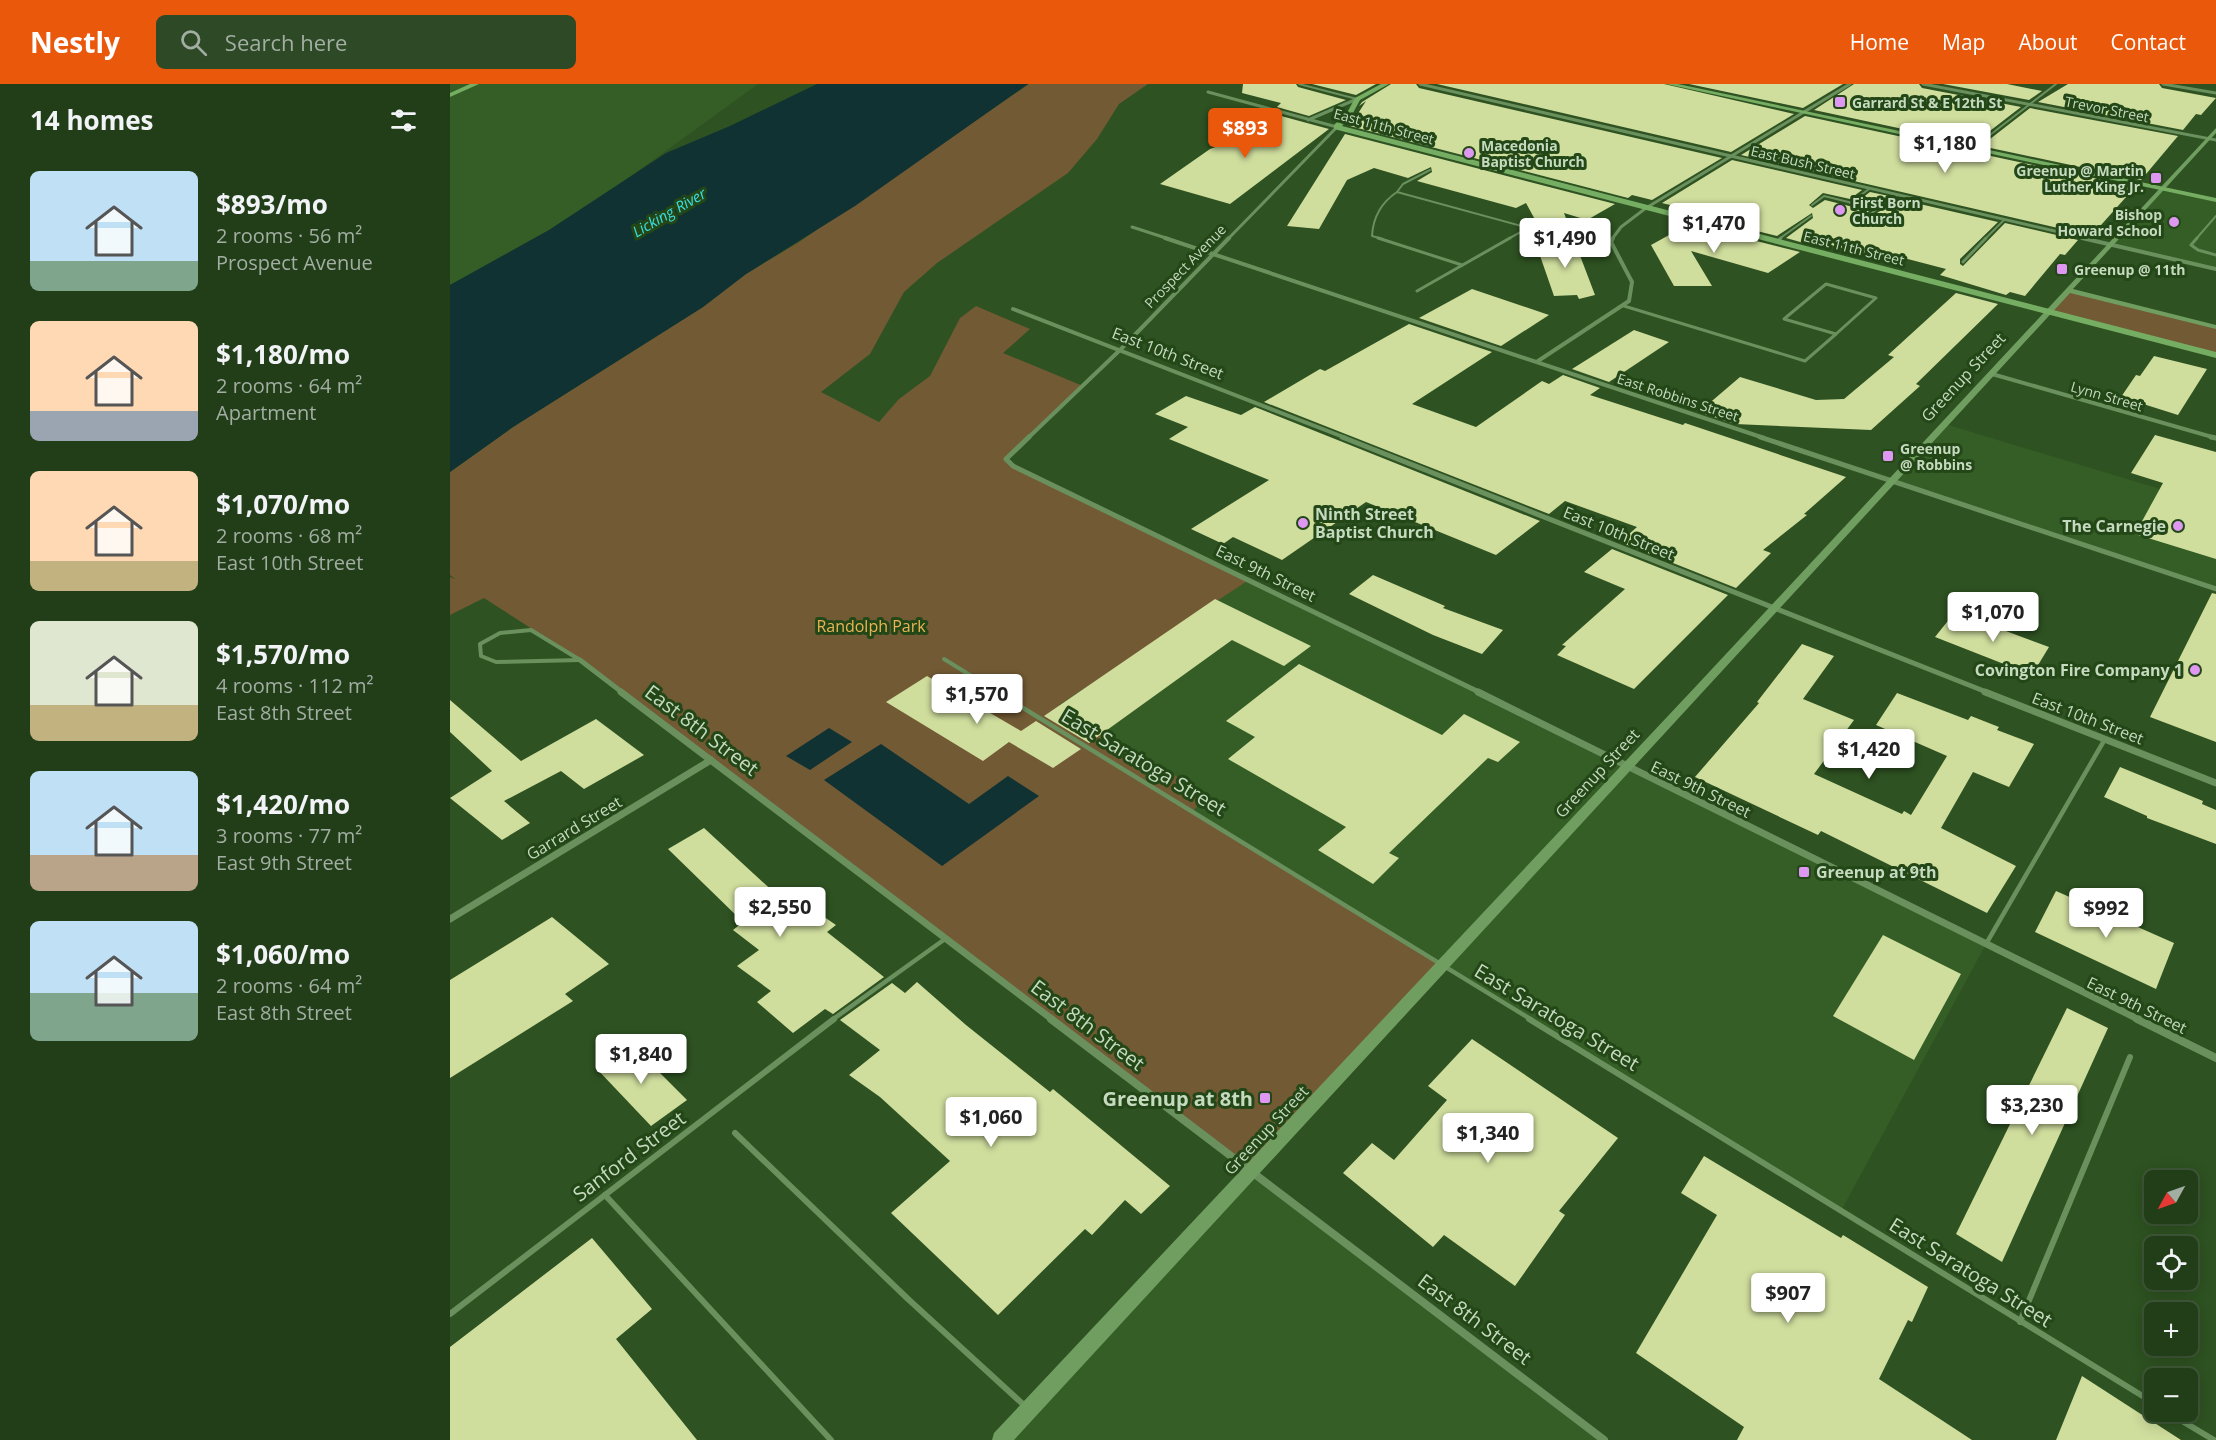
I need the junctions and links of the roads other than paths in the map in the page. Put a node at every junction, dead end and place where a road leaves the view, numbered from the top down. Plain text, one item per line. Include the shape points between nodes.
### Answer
1 (477, 84) edge
2 (1299, 84) edge
3 (1386, 84) edge
4 (1420, 84) edge
5 (1669, 84) edge
6 (1850, 84) edge
7 (1923, 84) edge
8 (2056, 84) edge
9 (2163, 84) edge
10 (1208, 93) dead end
11 (2216, 93) edge
12 (450, 95) edge
13 (1357, 99) junction
14 (2029, 105) junction
15 (1802, 112) junction
16 (1308, 120) junction
17 (1337, 127) junction
18 (2216, 130) edge
19 (2208, 138) junction
20 (2216, 140) edge
21 (1973, 148) junction
22 (1730, 156) junction
23 (1430, 170) dead end
24 (1869, 189) junction
25 (2162, 189) junction
26 (1397, 192) junction
27 (1897, 195) junction
28 (2216, 200) edge
29 (1850, 203) junction
30 (1812, 206) dead end
31 (1646, 208) junction
32 (1877, 209) junction
33 (1811, 216) dead end
34 (2216, 216) edge
35 (1863, 220) dead end
36 (2004, 220) junction
37 (1132, 227) dead end
38 (1528, 228) junction
39 (1611, 242) junction
40 (1776, 242) junction
41 (2111, 245) junction
42 (1211, 254) junction
43 (2216, 255) edge
44 (1963, 262) dead end
45 (1462, 265) junction
46 (2216, 269) edge
47 (2068, 290) junction
48 (1417, 291) dead end
49 (1624, 306) junction
50 (1012, 309) dead end
51 (2049, 311) junction
52 (2216, 327) edge
53 (1836, 334) junction
54 (1121, 348) junction
55 (2216, 355) edge
56 (1538, 361) junction
57 (1992, 374) junction
58 (2216, 438) edge
59 (1013, 466) joint
60 (1892, 481) junction
61 (2216, 589) edge
62 (1774, 609) junction
63 (944, 659) dead end
64 (580, 660) junction
65 (2105, 739) junction
66 (711, 760) junction
67 (1627, 767) junction
68 (2216, 783) edge
69 (450, 919) edge
70 (945, 939) junction
71 (1985, 946) junction
72 (1441, 966) junction
73 (2130, 1057) dead end
74 (2216, 1058) edge
75 (735, 1133) dead end
76 (1252, 1172) junction
77 (605, 1195) junction
78 (450, 1314) edge
79 (2020, 1322) junction
80 (2144, 1397) edge
81 (1029, 1410) junction
82 (2184, 1422) edge
83 (831, 1440) edge
84 (1001, 1440) edge
85 (1604, 1440) edge
86 (2214, 1440) edge

1 - 12 main road
2 - 13 lane
3 - 13 main road, Prospect Avenue
4 - 22 street, East Bush Street
5 - 15 main road
6 - 15 street
7 - 14 street, Trevor Street
8 - 14 lane
9 - 11 street
10 - 16 street, East 11th Street
13 - 16 street
13 - 17 main road, Prospect Avenue
14 - 19 street, Trevor Street
14 - 21 lane
15 - 21 main road
15 - 22 street
16 - 17 street, East 11th Street
17 - 31 main road, East 11th Street
17 - 42 street, Prospect Avenue
18 - 19 main road, Greenup Street
19 - 20 street, Trevor Street
19 - 25 main road, Greenup Street
21 - 25 main road
22 - 24 street, East Bush Street
22 - 31 street
23 - 26 lane via 1403,184
24 - 27 street, East Bush Street
24 - 29 lane
25 - 28 main road
25 - 41 main road, Greenup Street
26 - 38 lane
26 - 45 lane via 1387,198 1372,227 1372,236
27 - 32 lane
27 - 36 street, East Bush Street
29 - 30 lane via 1824,196
29 - 32 lane
31 - 39 street via 1621,226
31 - 40 main road, East 11th Street
32 - 35 lane
33 - 40 lane
34 - 43 lane via 2191,246
36 - 41 street, East Bush Street
36 - 44 lane
37 - 42 street, East Robbins Street
38 - 39 lane via 1575,241
38 - 45 lane
39 - 49 street via 1632,282 1629,301
40 - 51 main road, East 11th Street
41 - 46 street, East Bush Street
41 - 47 main road, Greenup Street
42 - 54 street, Prospect Avenue
42 - 56 street, East Robbins Street
45 - 48 lane
47 - 51 main road, Greenup Street
47 - 52 main road
49 - 53 lane via 1805,361
49 - 56 street
50 - 54 street, East 10th Street
51 - 55 main road, East 11th Street
51 - 57 main road, Greenup Street
53 - 53 lane via 1876,298 1826,284 1784,319
54 - 59 street, Prospect Avenue via 1006,459
54 - 62 street, East 10th Street
56 - 60 street, East Robbins Street
57 - 58 street, Lynn Street
57 - 60 main road, Greenup Street
59 - 67 street, East 9th Street via 1409,656
60 - 61 street, East Robbins Street
60 - 62 main road, Greenup Street
62 - 65 street, East 10th Street
62 - 67 main road, Greenup Street
63 - 72 lane, East Saratoga Street
64 - 64 lane via 531,630 500,633 480,644 481,656 496,662
64 - 66 street, East 8th Street
65 - 68 street, East 10th Street
65 - 71 lane
66 - 69 street, Garrard Street
66 - 70 street, East 8th Street
67 - 71 street, East 9th Street
67 - 72 main road, Greenup Street
70 - 76 street, East 8th Street
70 - 77 lane, Sanford Street via 872,990
71 - 74 street, East 9th Street
72 - 76 main road, Greenup Street
72 - 79 lane, East Saratoga Street
73 - 79 lane
75 - 81 lane
76 - 81 main road, Greenup Street
76 - 85 street, East 8th Street
77 - 78 lane, Sanford Street
77 - 83 lane
79 - 80 lane, East Saratoga Street
81 - 84 main road, Greenup Street
82 - 86 lane

